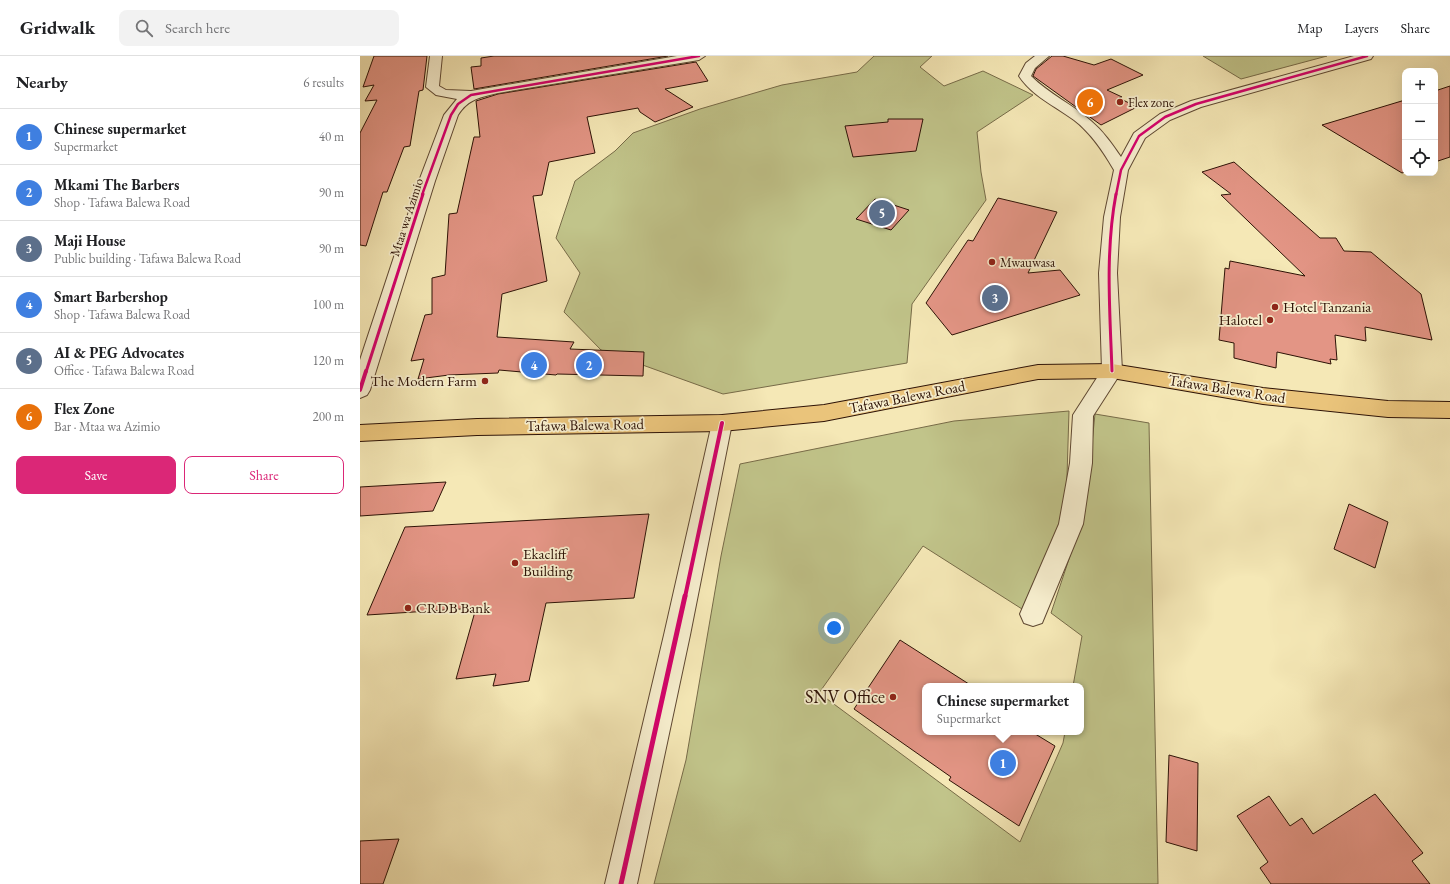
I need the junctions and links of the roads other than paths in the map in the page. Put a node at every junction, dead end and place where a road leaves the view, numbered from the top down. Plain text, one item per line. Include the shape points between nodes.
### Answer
1 (436, 56) edge
2 (699, 56) edge
3 (1043, 56) edge
4 (1367, 56) edge
5 (471, 95) junction
6 (1121, 170) junction
7 (1112, 371) junction
8 (360, 390) edge
9 (1450, 410) edge
10 (722, 423) junction
11 (360, 433) edge
12 (1033, 614) dead end
13 (621, 884) edge

1 - 5 street via 432,87 441,94
2 - 5 street, Mtaa wa Azimio
3 - 6 street via 1030,66 1025,76 1033,86 1086,123 1107,145
4 - 6 street via 1196,104 1165,117 1139,136
5 - 8 street, Mtaa wa Azimio via 458,104 451,115 427,181
6 - 7 street via 1112,217 1108,273
7 - 9 main road, Tafawa Balewa Road via 1263,396 1388,409
7 - 10 main road, Tafawa Balewa Road via 1038,372 824,413
7 - 12 street via 1083,415 1080,462 1071,524
10 - 11 main road, Tafawa Balewa Road via 477,427
10 - 13 street via 678,635

